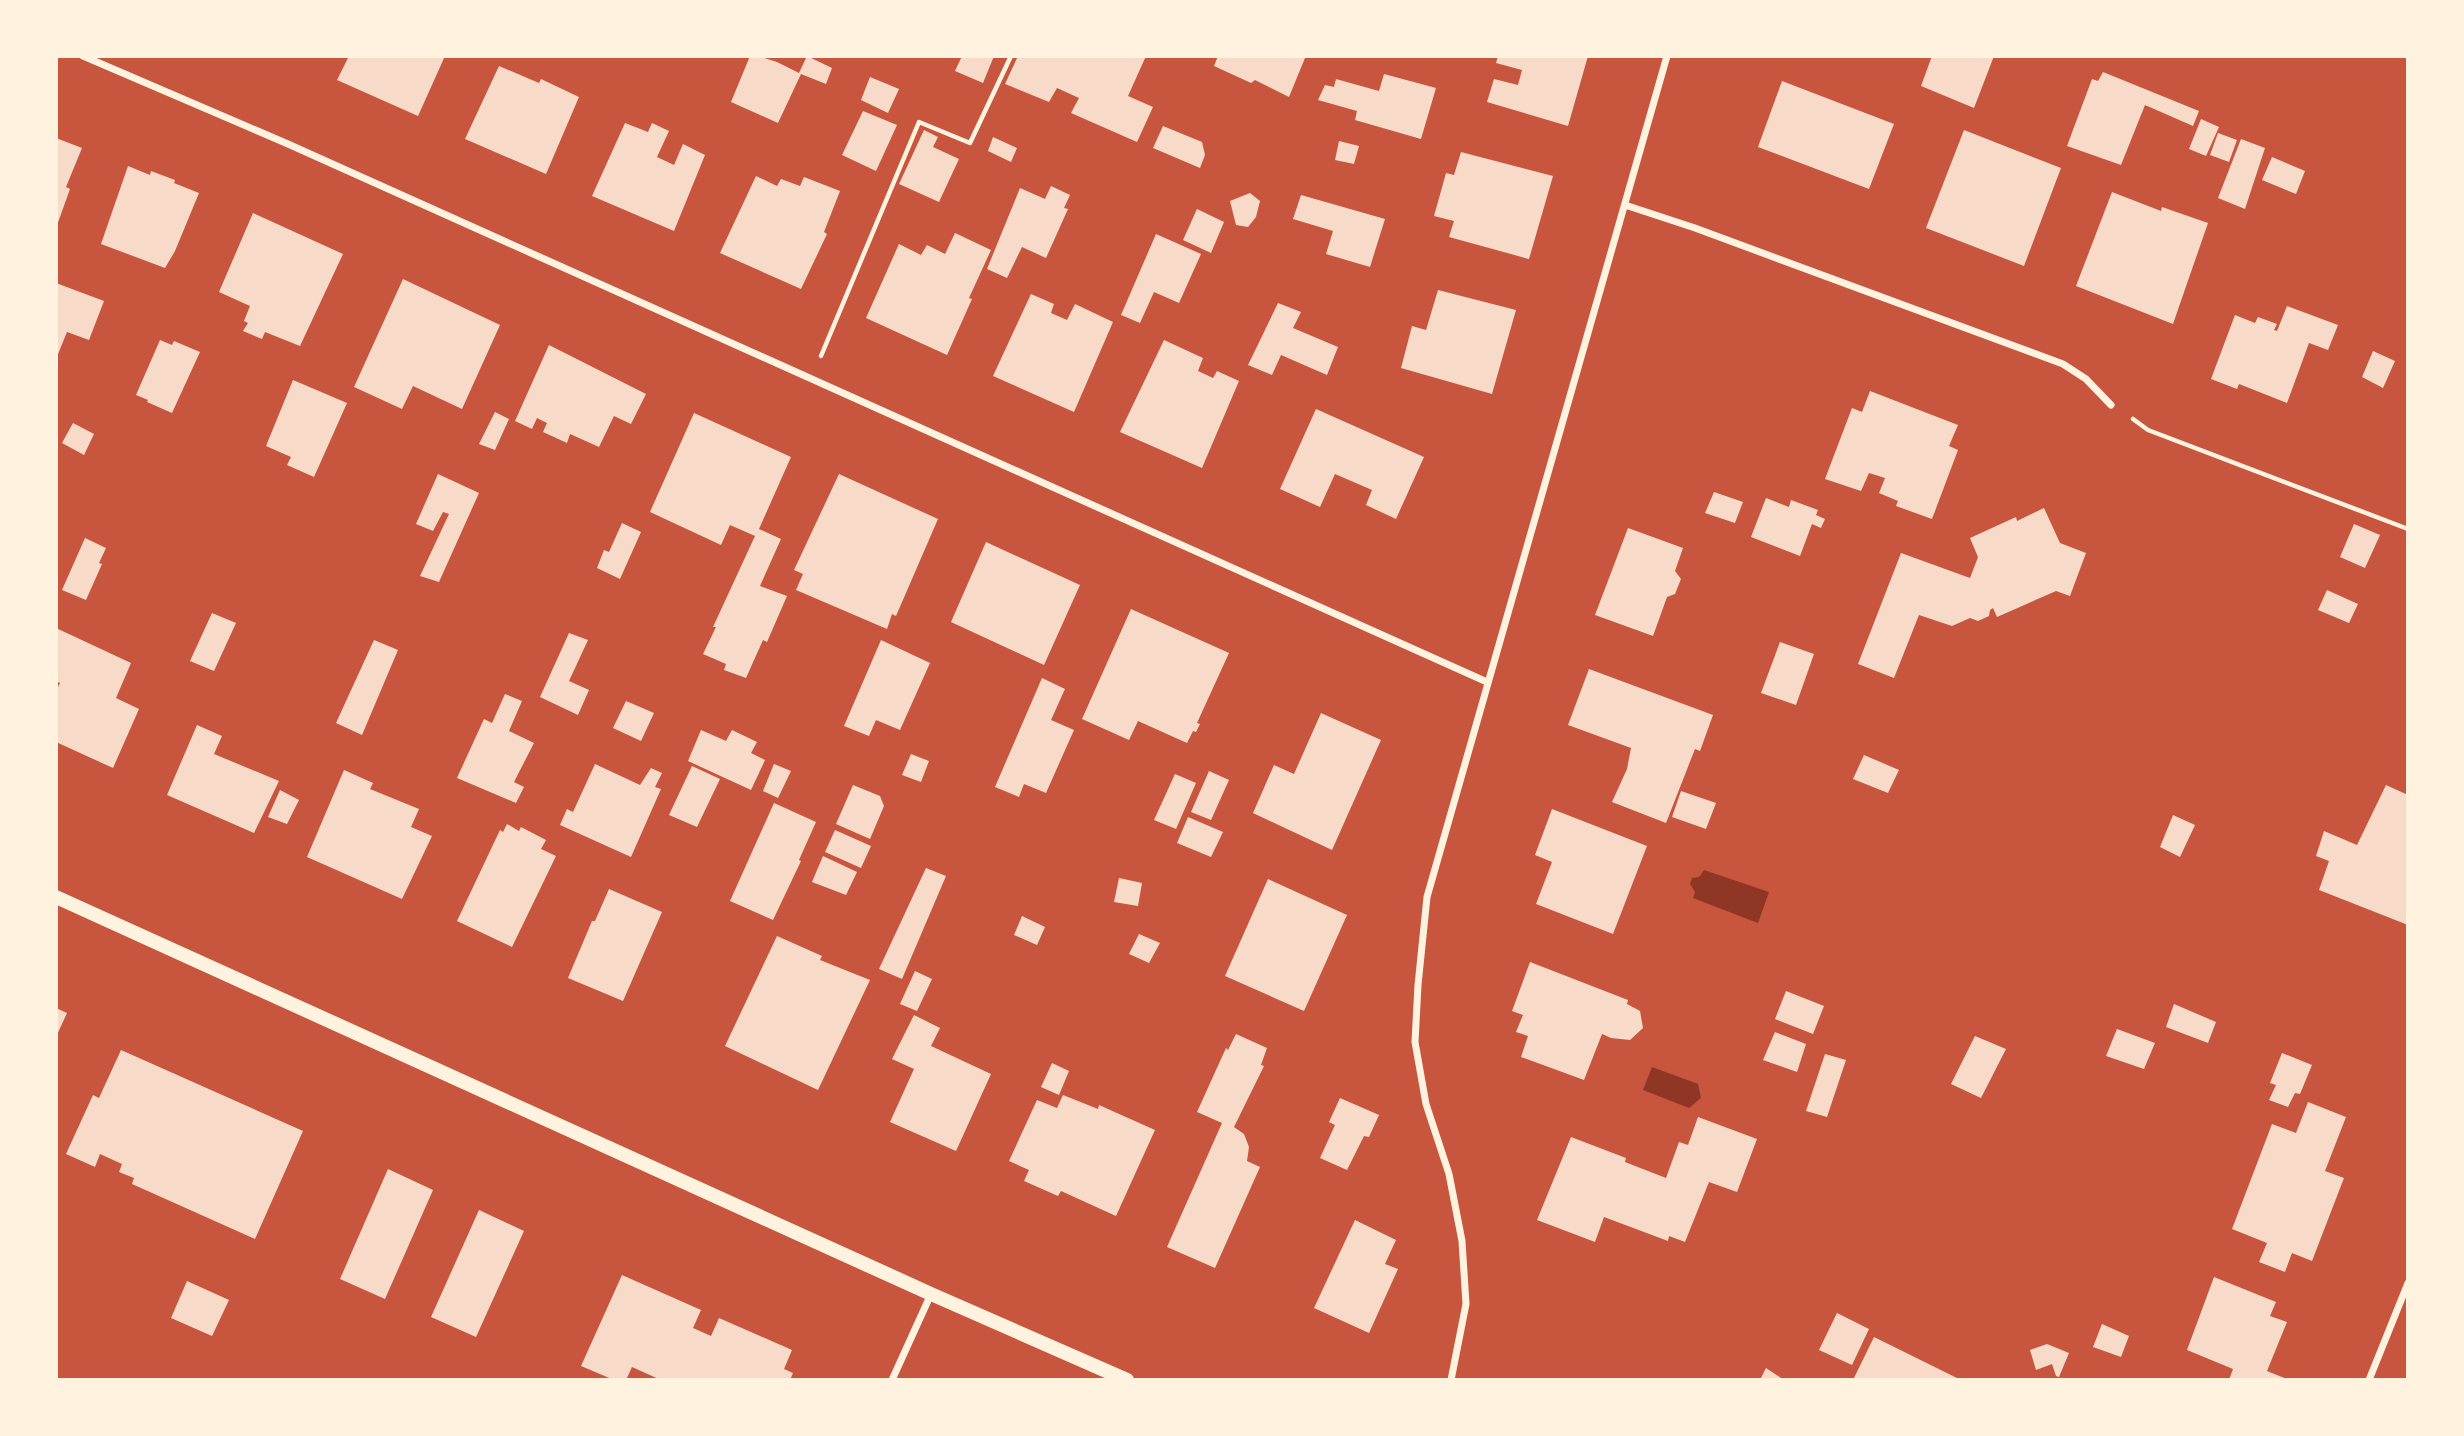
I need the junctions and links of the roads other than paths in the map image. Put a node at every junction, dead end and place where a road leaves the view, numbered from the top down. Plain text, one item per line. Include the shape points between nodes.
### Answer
1 (83, 56) edge
2 (1667, 56) edge
3 (1625, 205) junction
4 (2110, 405) road end
5 (1487, 682) junction
6 (56, 897) edge
7 (2408, 1283) edge
8 (931, 1294) junction
9 (892, 1380) edge
10 (1127, 1380) edge
11 (1451, 1380) edge
12 (2369, 1380) edge

1 - 5 street
2 - 3 street
3 - 4 street via 2063,365 2086,379
3 - 5 street
5 - 11 street via 1427,897 1415,1042 1426,1104 1449,1174 1462,1241 1466,1304
6 - 8 main road
7 - 12 street
8 - 9 street
8 - 10 main road

